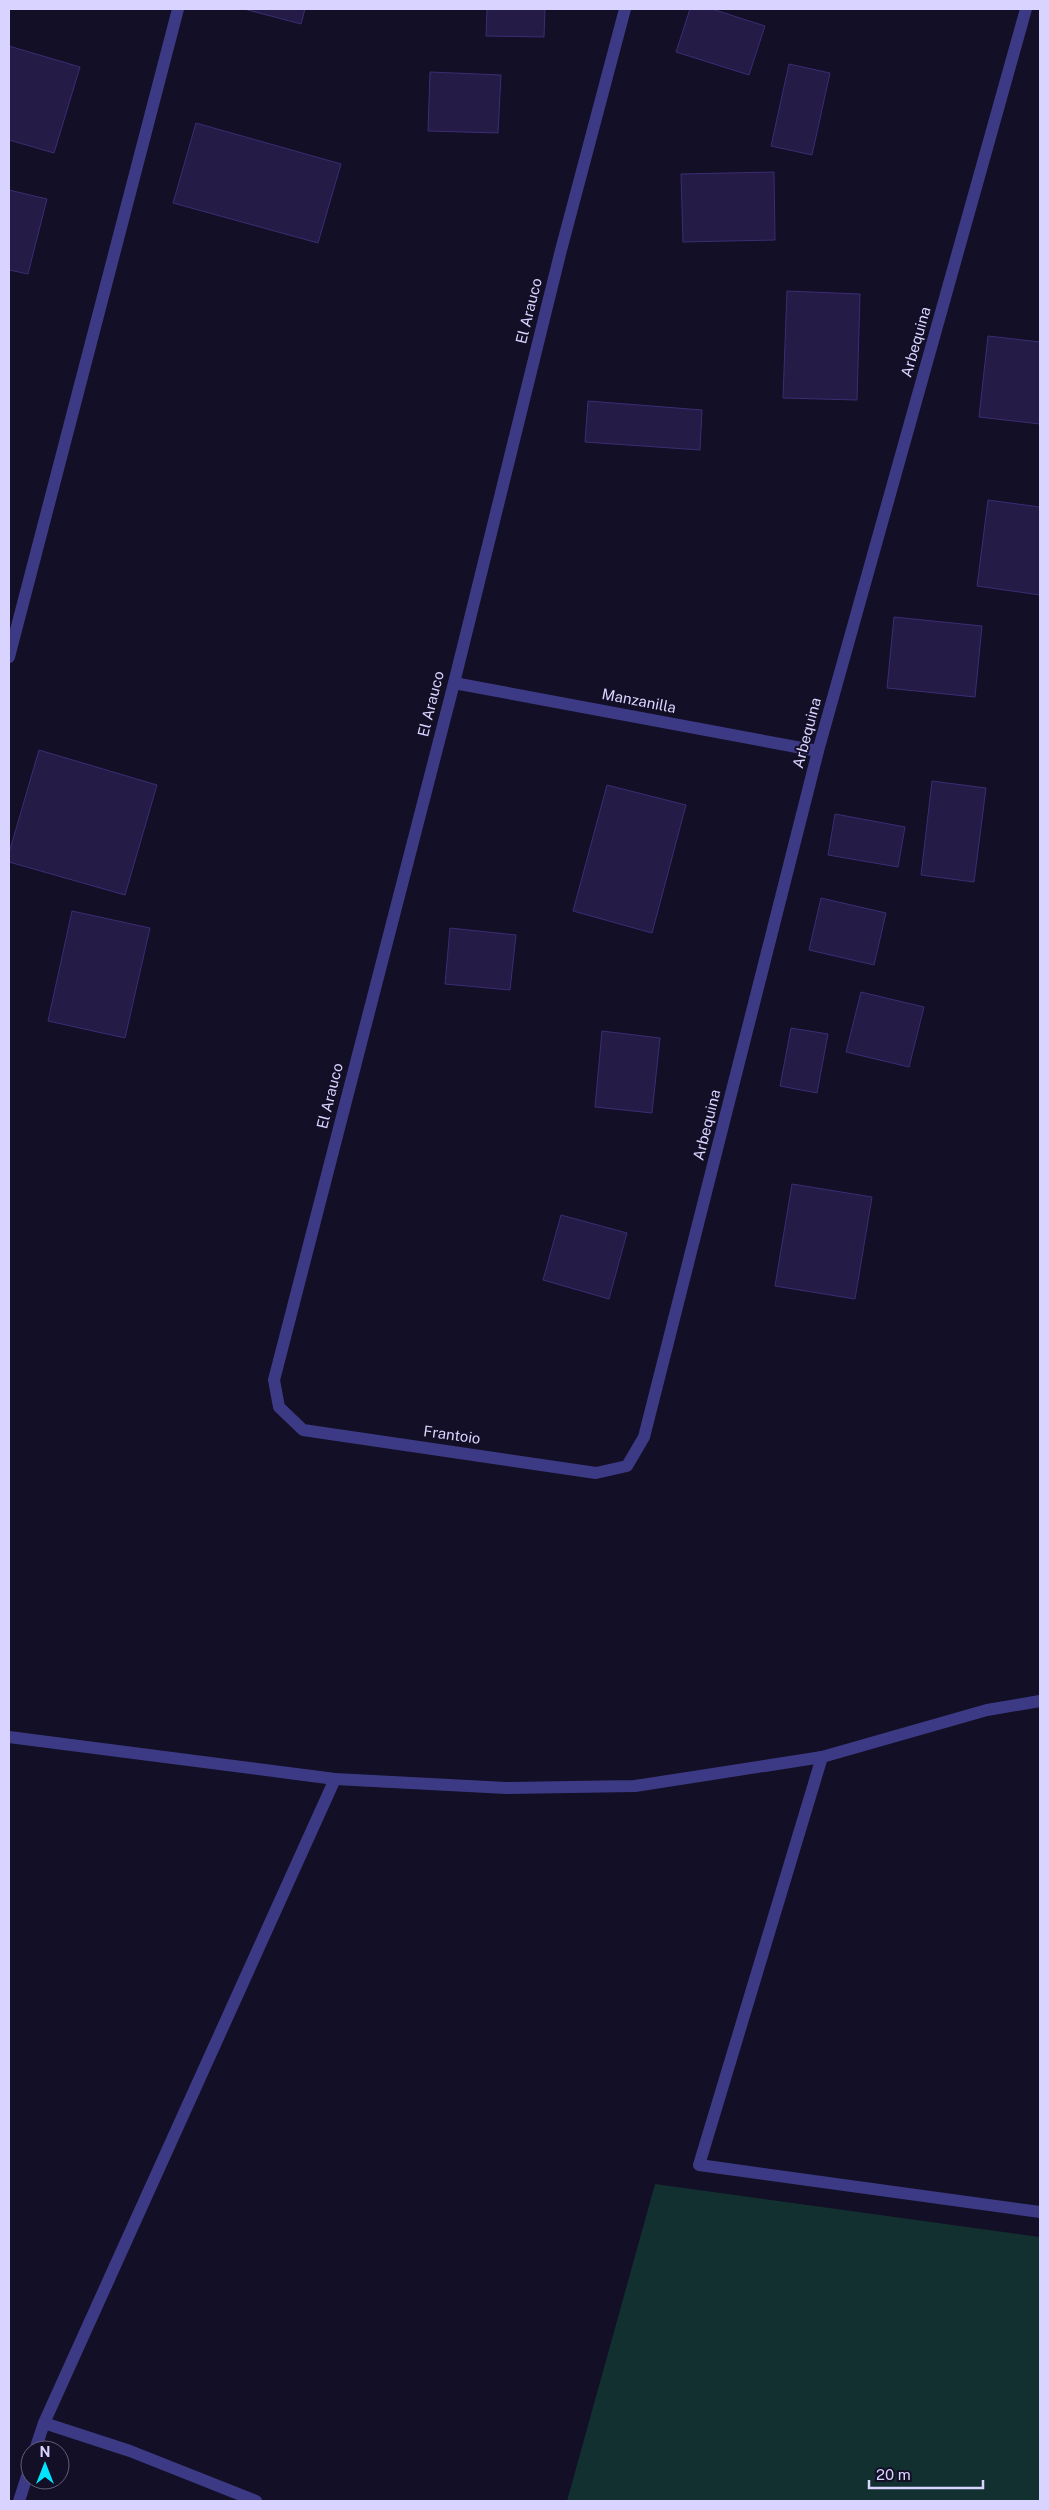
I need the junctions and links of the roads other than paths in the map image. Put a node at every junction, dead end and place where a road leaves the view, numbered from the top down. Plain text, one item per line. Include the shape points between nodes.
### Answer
1 (178, 9) edge
2 (625, 9) edge
3 (1026, 9) edge
4 (9, 657) edge
5 (454, 683) junction
6 (818, 751) junction
7 (279, 1407) joint
8 (627, 1466) joint
9 (1040, 1702) edge
10 (9, 1737) edge
11 (822, 1757) junction
12 (335, 1779) junction
13 (1040, 2212) edge
14 (44, 2423) junction
15 (38, 2440) edge
16 (256, 2501) edge

1 - 4 street
2 - 5 street, El Arauco via 560,250
3 - 6 street, Arbequina
5 - 6 street, Manzanilla
5 - 7 street, El Arauco via 274,1380
6 - 8 street, Arbequina via 644,1437
7 - 8 street, Frantoio via 303,1430 596,1473
9 - 11 street via 987,1710
10 - 12 street
11 - 12 street via 635,1786 506,1788
11 - 13 street via 699,2165
12 - 14 street
14 - 15 street
14 - 16 street via 130,2451

